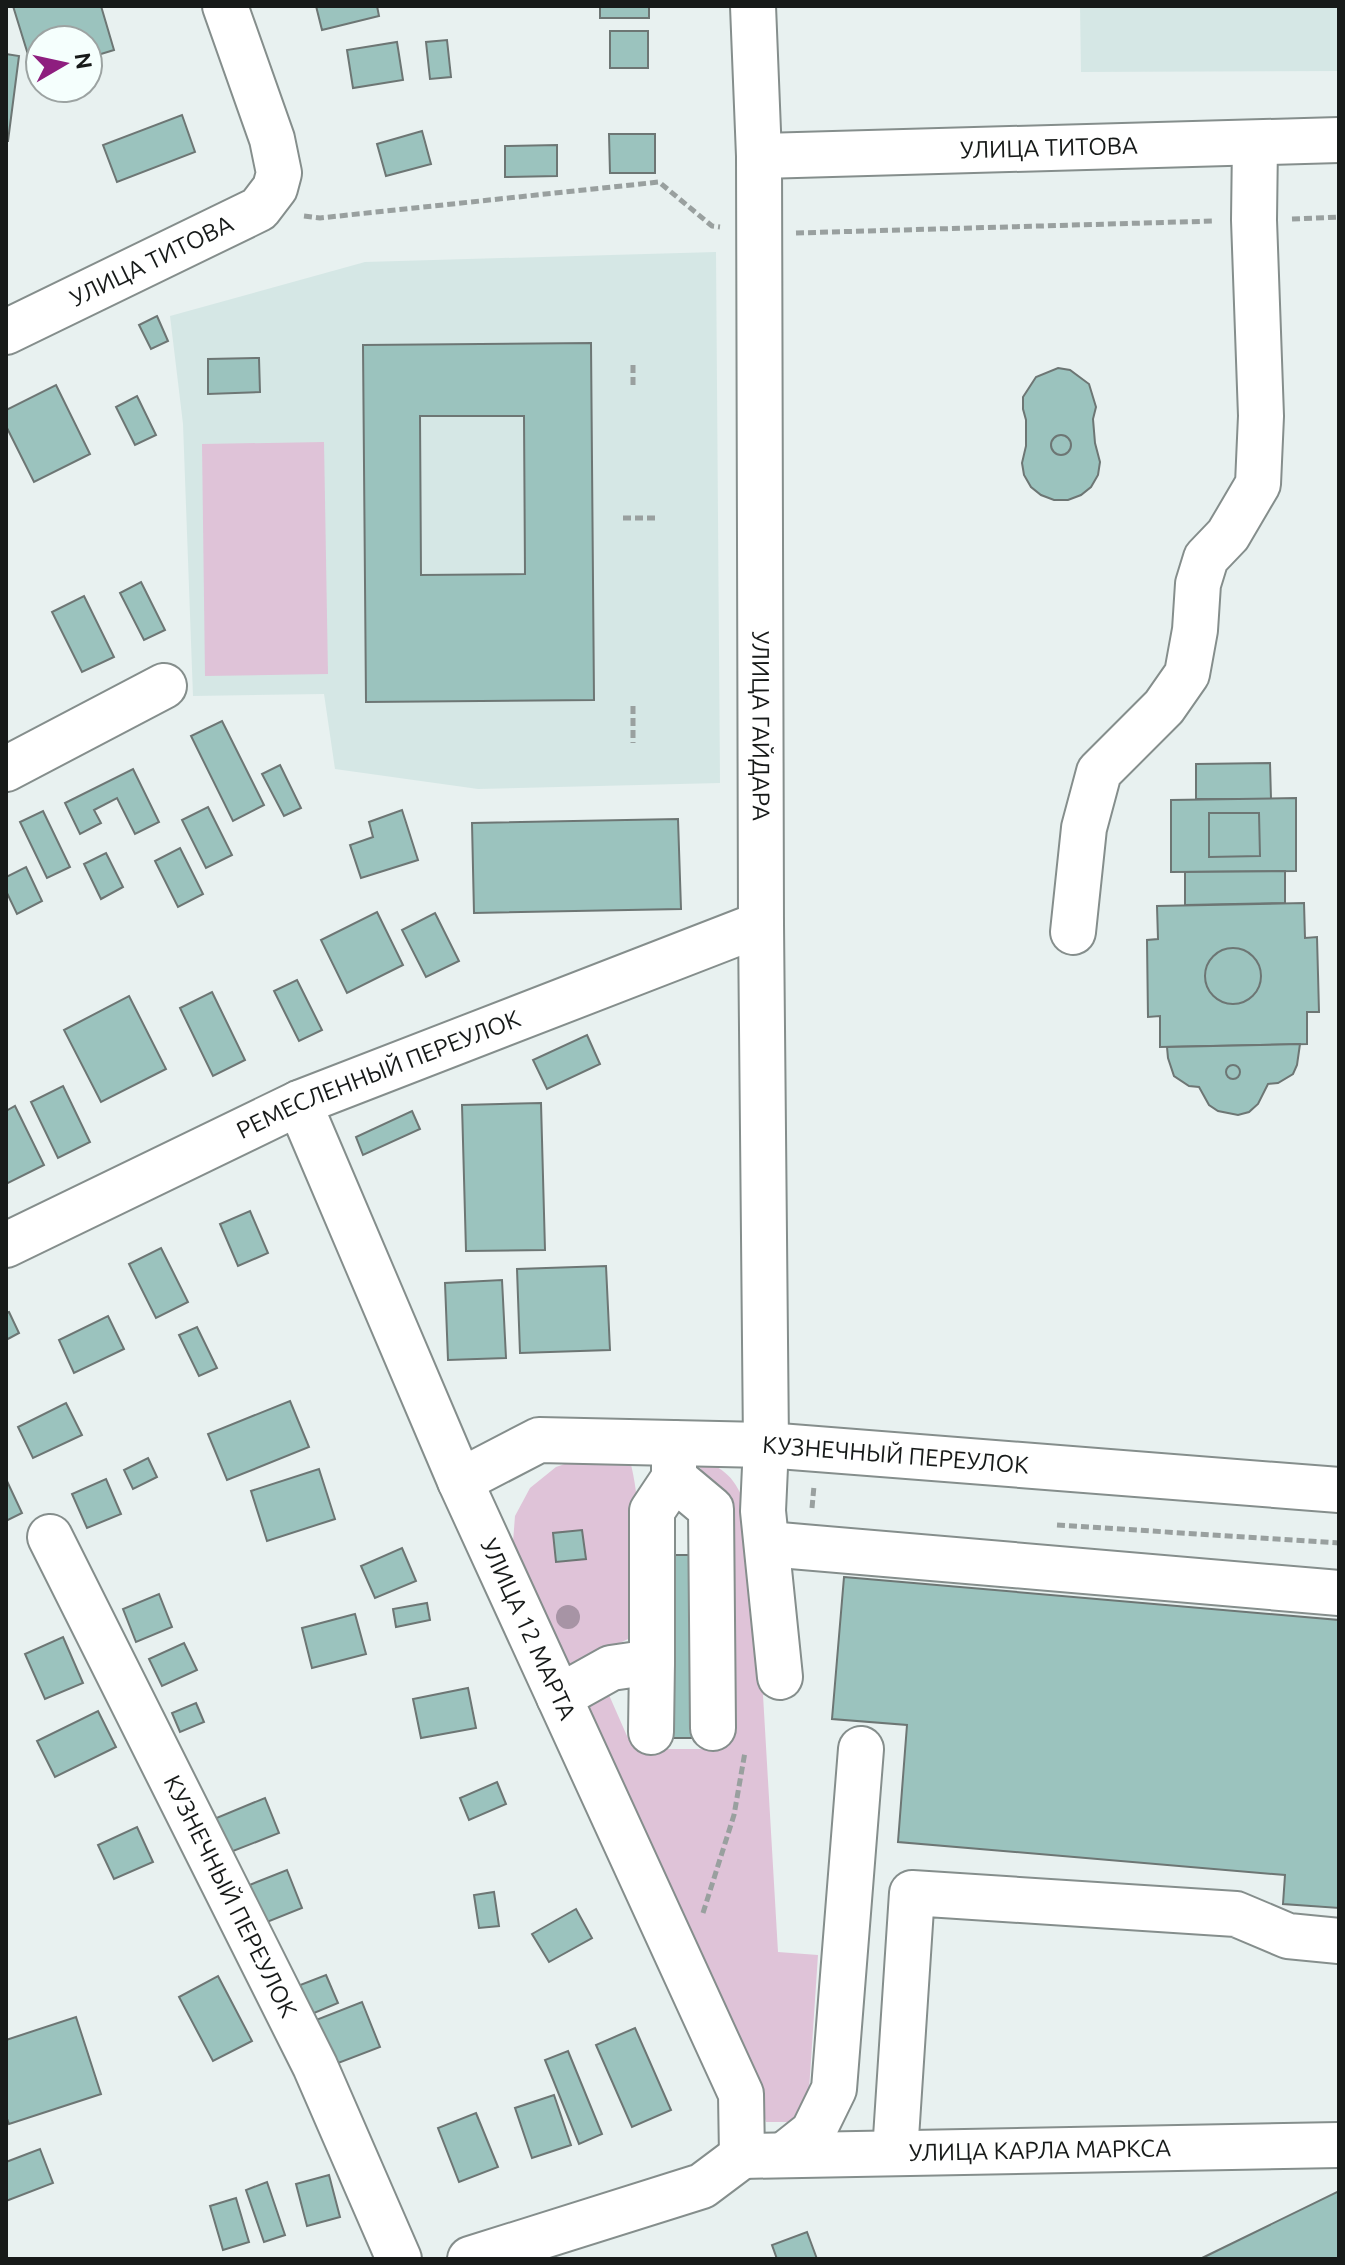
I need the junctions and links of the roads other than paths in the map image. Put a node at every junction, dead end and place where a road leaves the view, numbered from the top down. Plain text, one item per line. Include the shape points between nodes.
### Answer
1 (225, 6) edge
2 (753, 6) edge
3 (1339, 140) edge
4 (1255, 143) junction
5 (759, 156) junction
6 (6, 332) edge
7 (164, 686) dead end
8 (6, 769) edge
9 (761, 924) junction
10 (1073, 932) dead end
11 (299, 1103) junction
12 (6, 1245) edge
13 (766, 1445) junction
14 (674, 1460) junction
15 (460, 1481) junction
16 (1339, 1490) edge
17 (50, 1537) dead end
18 (768, 1544) junction
19 (1339, 1593) edge
20 (652, 1662) junction
21 (780, 1677) dead end
22 (559, 1697) junction
23 (713, 1728) dead end
24 (651, 1732) dead end
25 (861, 1749) dead end
26 (1339, 1941) edge
27 (1339, 2145) edge
28 (895, 2153) junction
29 (763, 2155) junction
30 (399, 2259) edge
31 (470, 2259) edge

1 - 6 street, УЛИЦА ТИТОВА via 272,139 269,191
2 - 5 street, УЛИЦА ГАЙДАРА
3 - 4 street, УЛИЦА ТИТОВА
4 - 5 street, УЛИЦА ТИТОВА
4 - 10 street via 1258,484 1228,535 1206,558 1187,674 1164,707 1099,772 1084,828
5 - 9 street, УЛИЦА ГАЙДАРА
7 - 8 street
9 - 11 street, РЕМЕСЛЕННЫЙ ПЕРЕУЛОК
9 - 13 street, УЛИЦА ГАЙДАРА
11 - 12 street, РЕМЕСЛЕННЫЙ ПЕРЕУЛОК
11 - 15 street, УЛИЦА 12 МАРТА
13 - 14 street, КУЗНЕЧНЫЙ ПЕРЕУЛОК
13 - 16 street, КУЗНЕЧНЫЙ ПЕРЕУЛОК
13 - 18 street, УЛИЦА ГАЙДАРА via 763,1511
14 - 15 street, КУЗНЕЧНЫЙ ПЕРЕУЛОК via 539,1440
14 - 20 street via 652,1511
14 - 23 street via 711,1509
15 - 22 street, УЛИЦА 12 МАРТА
17 - 30 street, КУЗНЕЧНЫЙ ПЕРЕУЛОК via 315,2066
18 - 19 street
18 - 21 street, УЛИЦА ГАЙДАРА
20 - 22 street via 611,1668
20 - 24 street
22 - 29 street, УЛИЦА 12 МАРТА via 741,2094
25 - 29 street via 834,2089 813,2132
26 - 28 street via 1288,1936 1236,1914 912,1893
27 - 28 street, УЛИЦА КАРЛА МАРКСА
28 - 29 street, УЛИЦА КАРЛА МАРКСА
29 - 31 street via 702,2186

